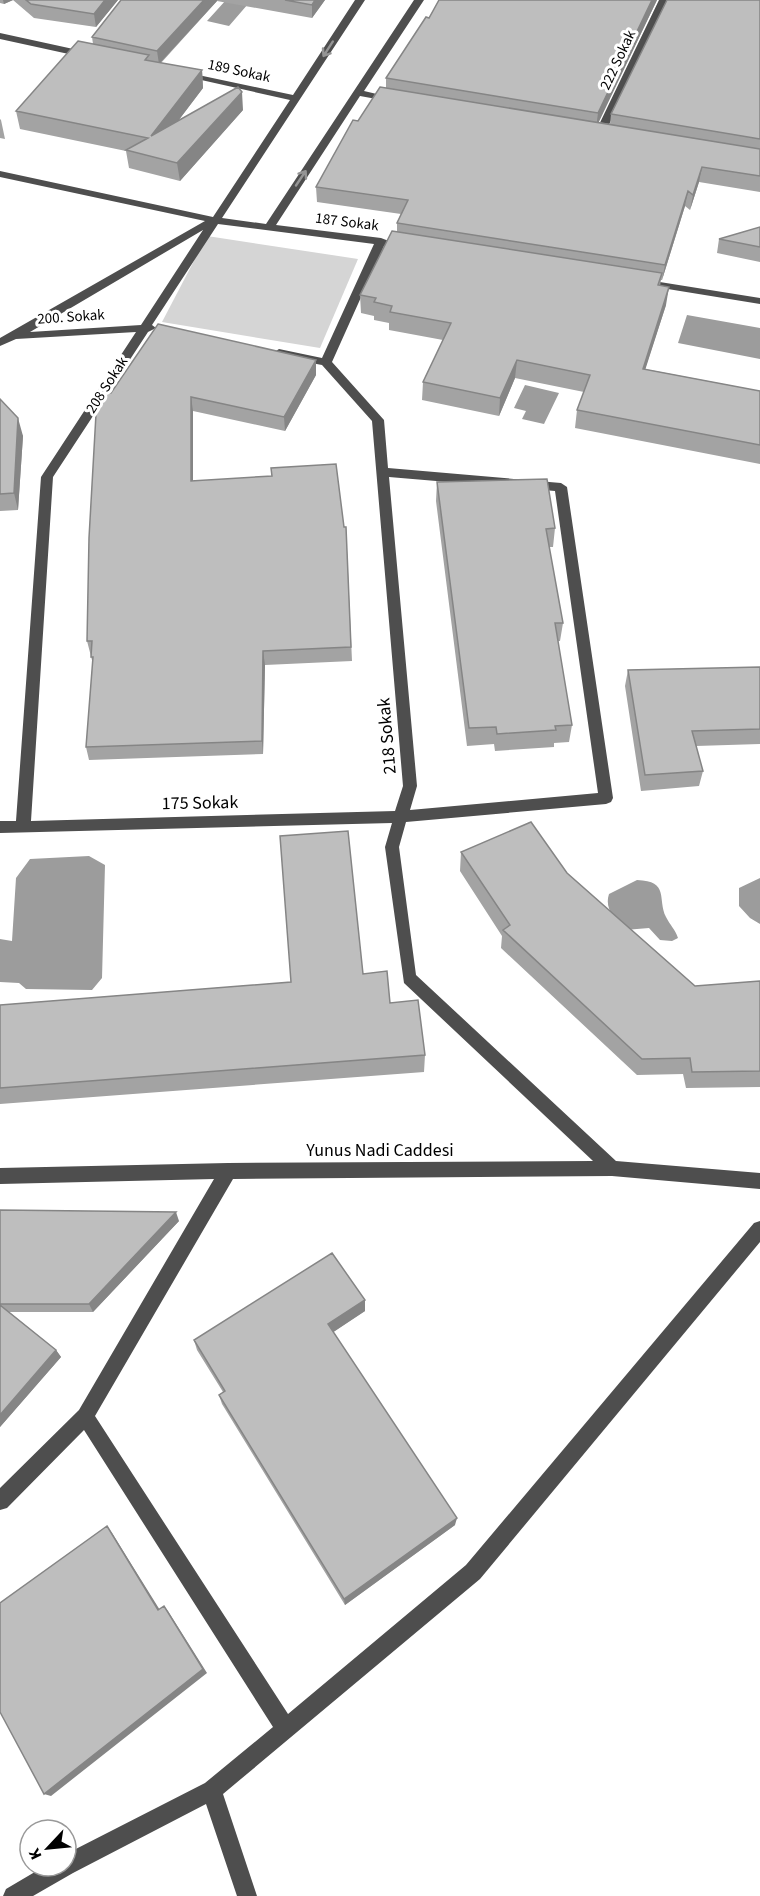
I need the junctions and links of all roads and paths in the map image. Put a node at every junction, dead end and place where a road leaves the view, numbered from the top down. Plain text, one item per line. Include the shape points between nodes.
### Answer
1 (360, 0) edge
2 (419, 0) edge
3 (664, 0) edge
4 (0, 36) edge
5 (90, 45) edge
6 (82, 54) junction
7 (94, 56) edge
8 (173, 73) edge
9 (358, 93) junction
10 (296, 98) junction
11 (404, 101) edge
12 (589, 131) edge
13 (600, 133) junction
14 (612, 135) edge
15 (0, 174) edge
16 (214, 220) junction
17 (269, 227) junction
18 (381, 241) junction
19 (405, 245) edge
20 (630, 280) edge
21 (760, 301) edge
22 (144, 327) junction
23 (167, 331) edge
24 (14, 336) junction
25 (0, 342) edge
26 (270, 351) edge
27 (326, 362) junction
28 (382, 472) junction
29 (400, 817) junction
30 (0, 827) edge
31 (23, 827) junction
32 (612, 1168) junction
33 (228, 1171) junction
34 (0, 1176) edge
35 (760, 1181) edge
36 (760, 1228) edge
37 (86, 1416) junction
38 (0, 1501) edge
39 (285, 1728) junction
40 (212, 1790) junction
41 (78, 1859) edge
42 (44, 1878) edge
43 (13, 1896) edge
44 (247, 1896) edge

1 -> 10 street, 208 Sokak
2 - 9 street
3 - 13 street, 222 Sokak
4 - 6 street
5 - 6 street
6 - 7 street
8 - 10 street, 189 Sokak
9 - 11 street
17 -> 9 street
10 - 16 street, 208 Sokak
12 - 13 street
13 - 14 street
15 - 16 street, 187 Sokak
16 - 17 street, 187 Sokak
16 - 22 street, 208 Sokak
16 - 24 street
17 - 18 street, 187 Sokak
18 - 19 street, 187 Sokak
18 - 27 street
20 - 21 street
22 - 23 street, 200. Sokak
22 - 24 street, 200. Sokak
22 - 31 street, 208 Sokak via 47,477
24 - 25 street, 200. Sokak
26 - 27 street
27 - 28 street, 218 Sokak via 378,420
28 - 29 street, 218 Sokak via 410,786
28 - 29 street, 175 Sokak via 561,487 606,798
29 - 31 street, 175 Sokak
29 - 32 street, 218 Sokak via 392,847 409,978
30 - 31 street, 175 Sokak
32 - 33 street, Yunus Nadi Caddesi
32 - 35 street, Yunus Nadi Caddesi
33 - 34 street, Yunus Nadi Caddesi
33 - 37 street
36 - 39 street via 473,1572
37 - 38 street
37 - 39 street
39 - 40 street
40 - 41 street
40 - 44 street
42 - 43 street

